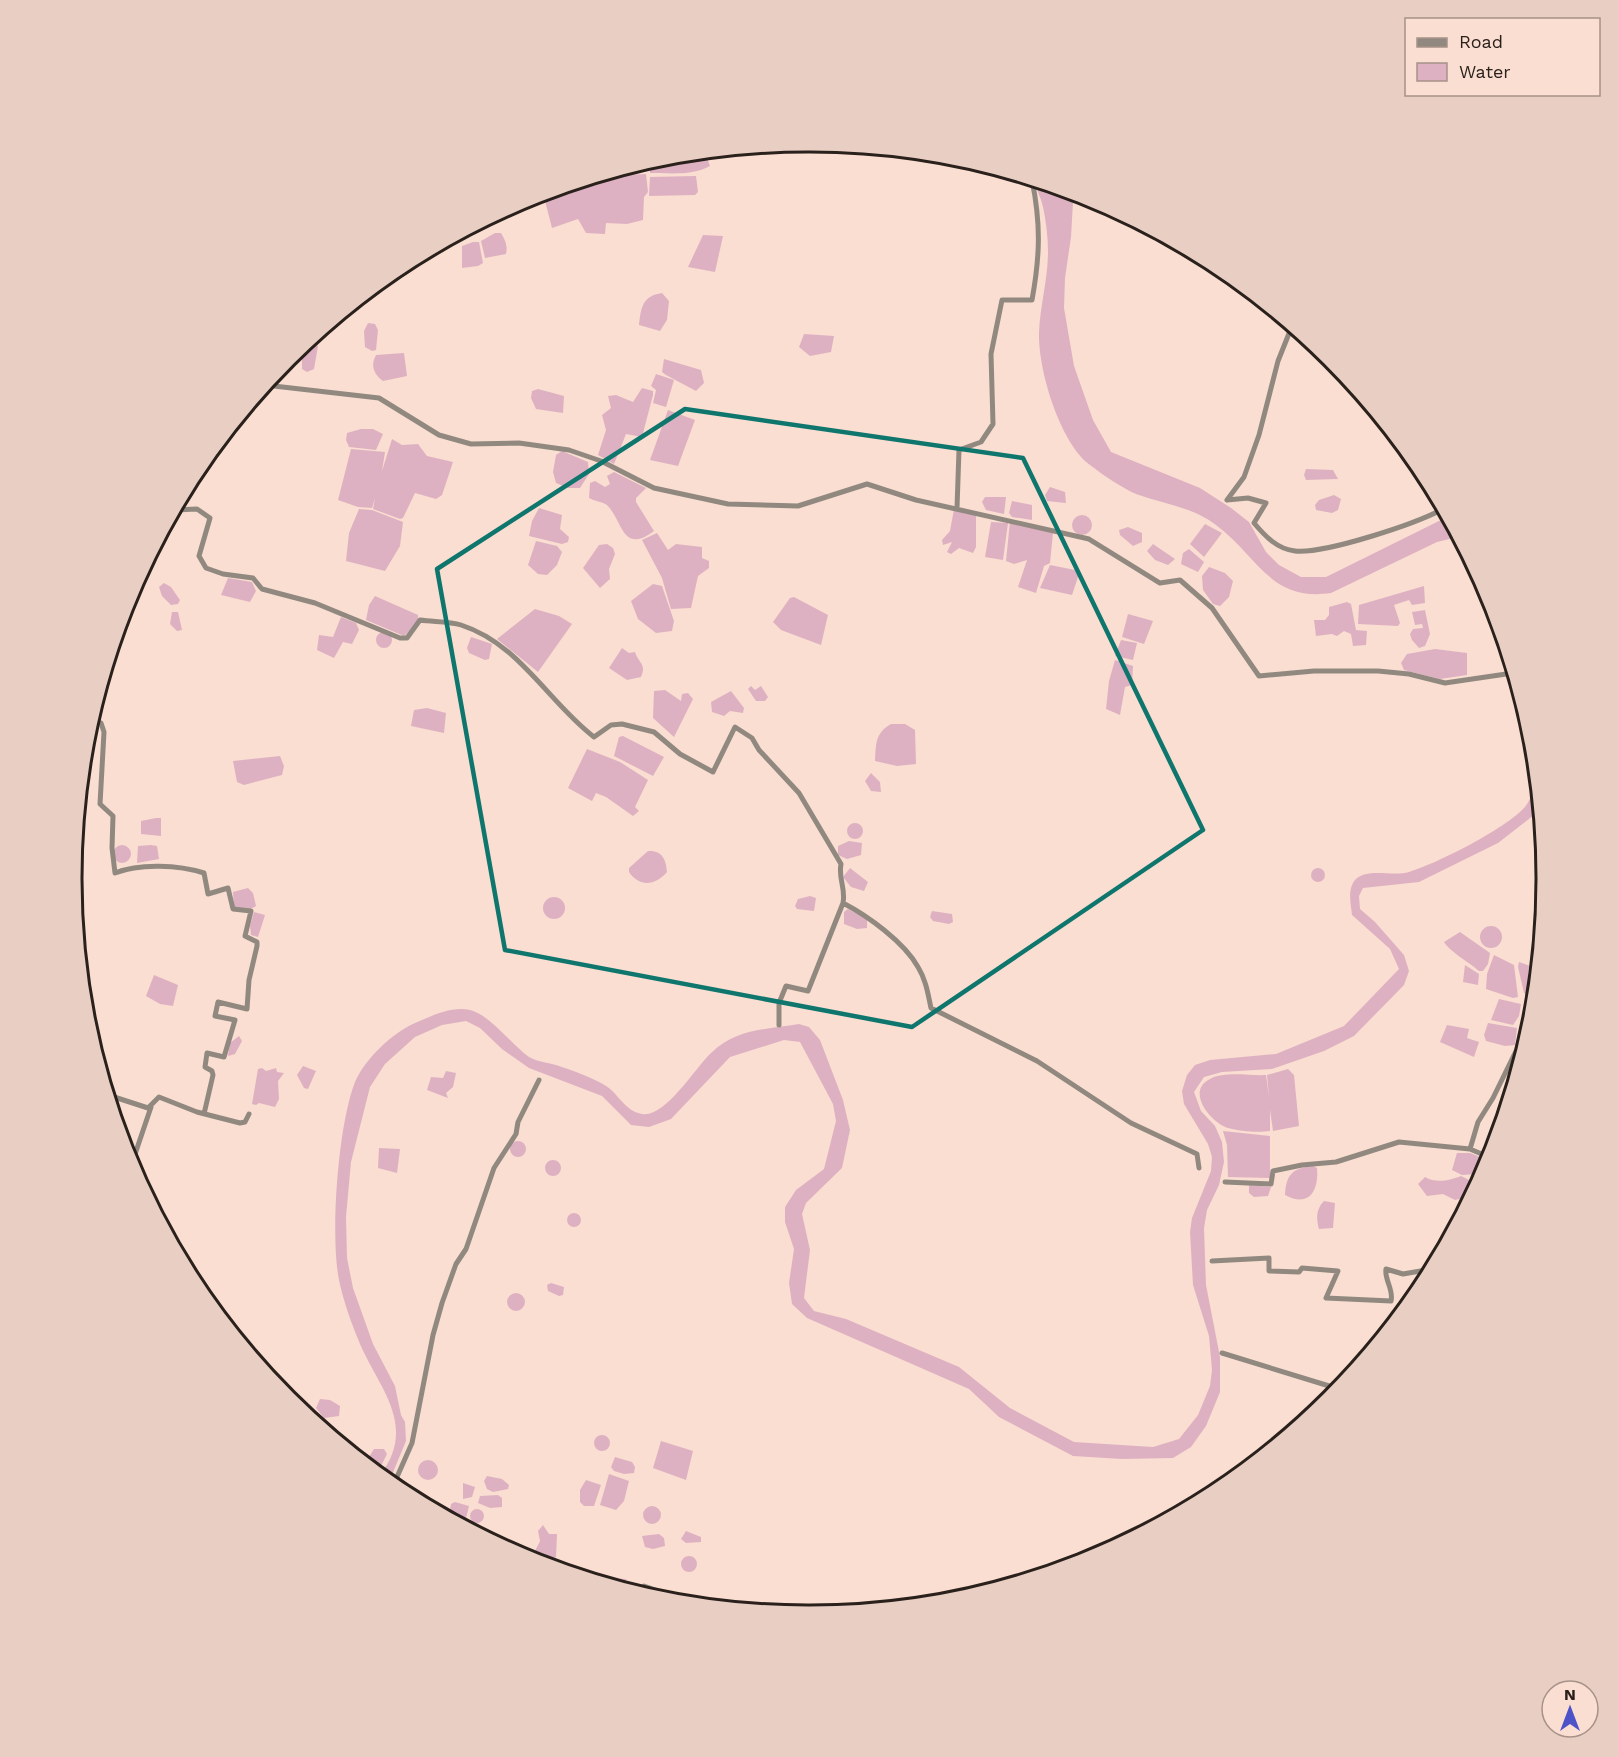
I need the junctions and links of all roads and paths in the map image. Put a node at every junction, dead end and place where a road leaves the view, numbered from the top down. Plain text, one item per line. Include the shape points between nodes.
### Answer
1 (1033, 188) edge
2 (1289, 333) edge
3 (275, 386) edge
4 (957, 508) junction
5 (183, 510) edge
6 (1436, 512) edge
7 (1506, 674) edge
8 (99, 723) edge
9 (843, 903) junction
10 (779, 1025) dead end
11 (1514, 1056) edge
12 (539, 1080) dead end
13 (116, 1097) edge
14 (151, 1107) junction
15 (204, 1114) junction
16 (249, 1114) dead end
17 (1470, 1149) junction
18 (136, 1151) edge
19 (1481, 1154) edge
20 (1199, 1168) dead end
21 (1225, 1182) dead end
22 (1212, 1261) dead end
23 (1420, 1271) edge
24 (1222, 1353) dead end
25 (1329, 1386) edge
26 (397, 1477) edge

1 - 4 street via 1040,255 1032,300 1002,300 992,354 993,424 981,442 959,450
2 - 6 street via 1244,477 1227,500 1248,498 1266,503 1254,523 1268,540 1293,551 1321,551
3 - 4 street via 379,398 439,435 471,444 519,443 569,450 654,488 728,504 798,506 867,484
4 - 7 street via 1089,539 1160,583 1180,580 1212,608 1259,676 1378,671 1445,683
5 - 9 street via 197,509 210,518 199,556 206,568 253,578 262,589 315,603 400,638 407,638 420,620 461,625 500,645 540,681 558,706 594,737 611,725 622,724 654,732 680,754 713,772 735,727 752,738 799,793 841,864 838,877 845,892
8 - 15 street via 104,732 100,804 113,816 111,848 115,873 137,868 193,869 204,873 208,894 228,888 233,909 251,911 245,936 258,946 249,980 247,1009 218,1002 214,1016 235,1020 224,1057 207,1053 205,1067 213,1075
9 - 10 street via 808,991 786,986 779,1003
9 - 20 street via 866,915 917,965 926,982 931,1008 939,1014 1037,1061 1131,1123 1197,1154
11 - 17 street via 1478,1122
12 - 26 street via 516,1134 494,1168 442,1303 432,1335 412,1443
13 - 14 street
14 - 15 street via 159,1096
14 - 18 street
15 - 16 street via 240,1123
17 - 19 street
17 - 21 street via 1399,1142 1336,1162 1273,1171 1271,1184
22 - 23 street via 1269,1258 1269,1271 1338,1271 1326,1298 1391,1301 1386,1269 1403,1274
24 - 25 street

